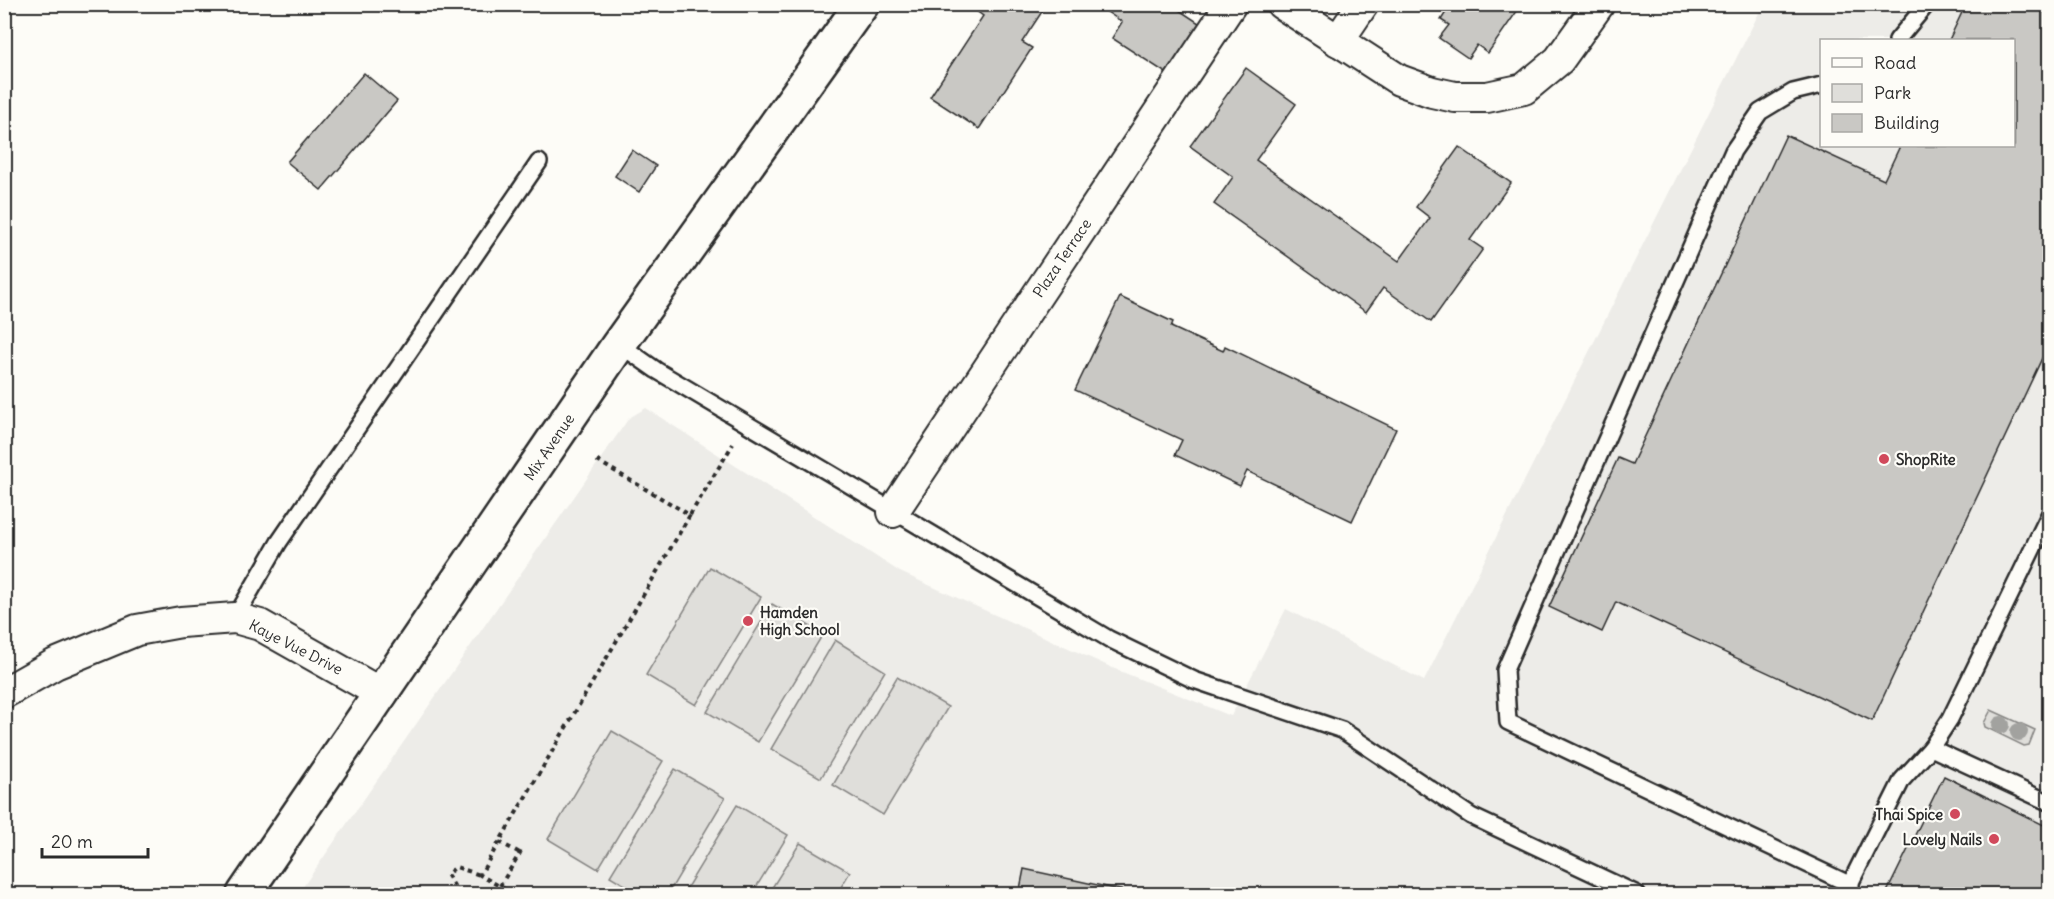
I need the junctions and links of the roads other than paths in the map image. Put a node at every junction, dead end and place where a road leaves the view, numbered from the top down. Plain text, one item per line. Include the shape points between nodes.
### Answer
1 (862, 4) edge
2 (1231, 4) edge
3 (1282, 4) edge
4 (1364, 4) edge
5 (1599, 4) edge
6 (1927, 4) edge
7 (1898, 39) edge
8 (1338, 41) junction
9 (1820, 86) edge
10 (539, 162) dead end
11 (619, 345) junction
12 (893, 512) junction
13 (2049, 513) edge
14 (235, 618) junction
15 (4, 693) edge
16 (382, 694) junction
17 (1931, 748) junction
18 (2049, 803) edge
19 (1848, 890) edge
20 (243, 894) edge
21 (1637, 894) edge

1 - 11 street, Mix Avenue
2 - 12 street, Plaza Terrace
3 - 8 street
4 - 8 street
5 - 8 street via 1559,60 1524,89 1487,97 1455,97 1399,80
6 - 7 lane
9 - 19 lane via 1793,92 1760,112 1733,151 1505,670 1508,722
10 - 14 lane via 279,542
11 - 12 lane
11 - 16 street, Mix Avenue
12 - 21 lane via 1108,639 1194,680 1342,730 1471,816
13 - 17 lane via 1950,719
14 - 15 street, Kaye Vue Drive via 137,630 55,664
14 - 16 street, Kaye Vue Drive via 260,625
16 - 20 street, Mix Avenue
17 - 18 lane
17 - 19 lane via 1902,780

